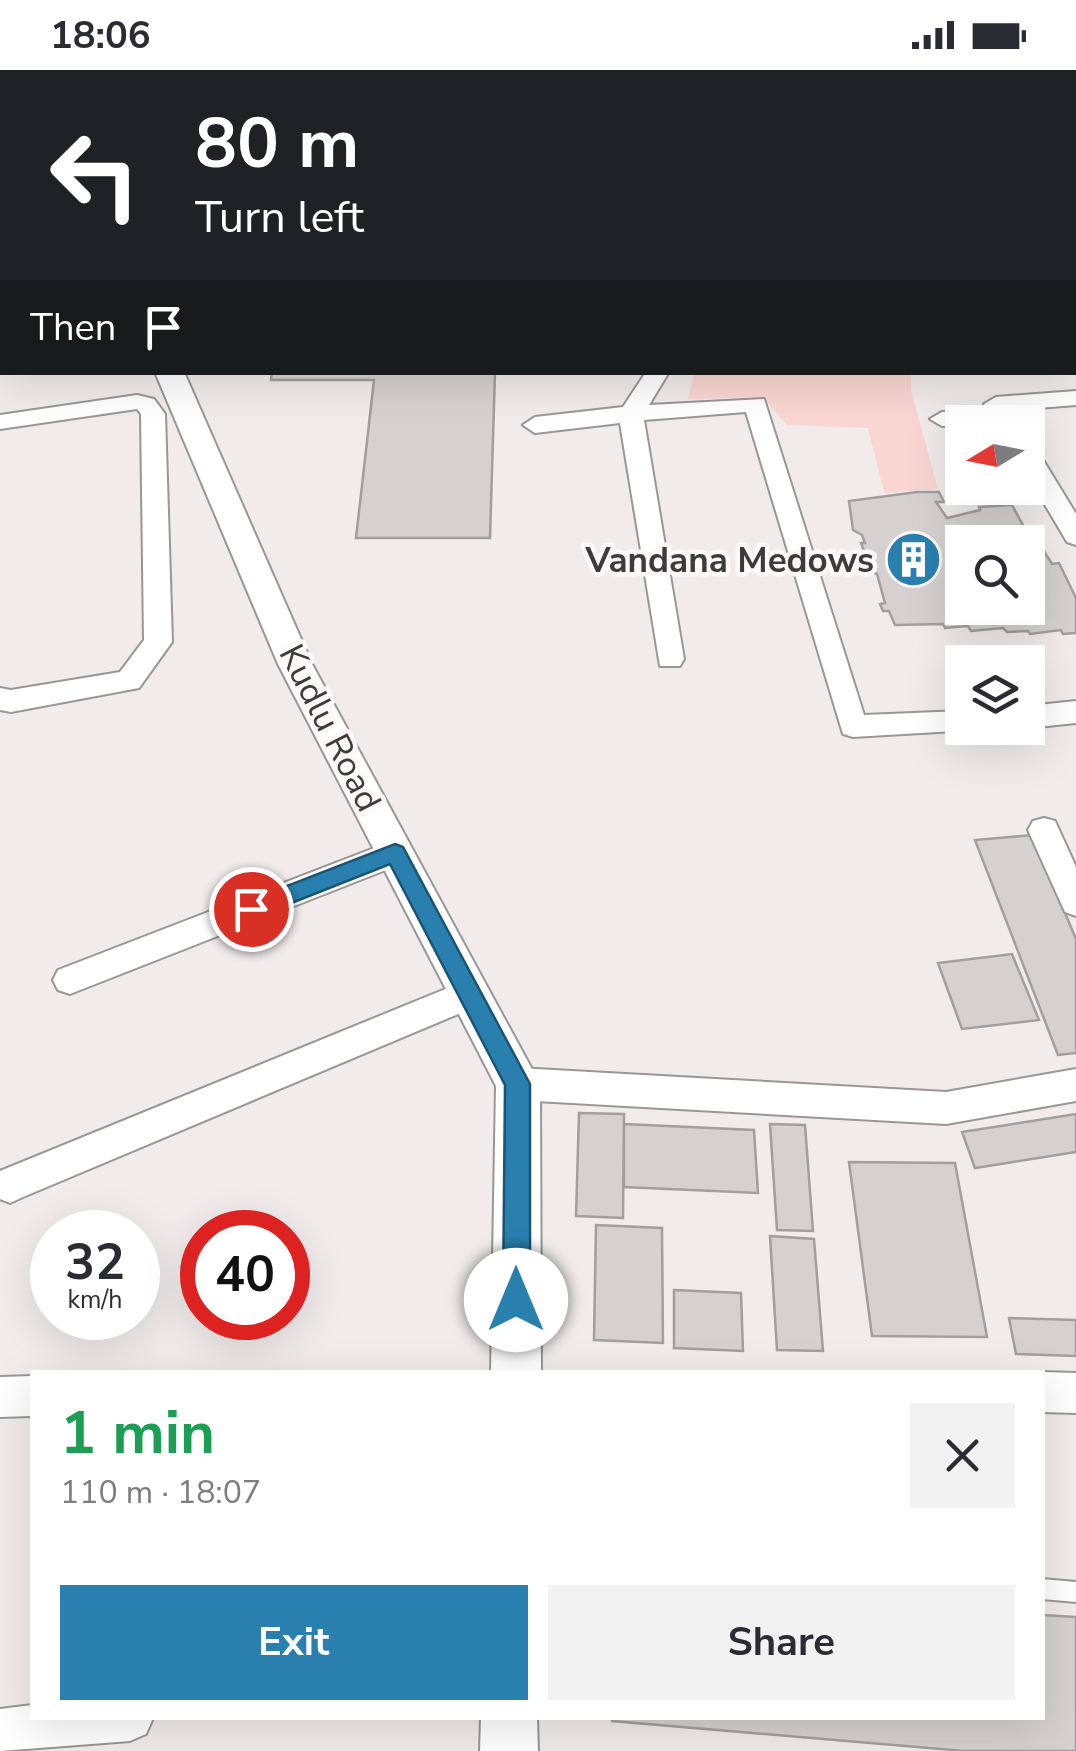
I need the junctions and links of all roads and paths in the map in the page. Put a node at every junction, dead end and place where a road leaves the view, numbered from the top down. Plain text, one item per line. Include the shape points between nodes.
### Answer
1 (169, 375) edge
2 (656, 375) edge
3 (1076, 398) edge
4 (997, 405) edge
5 (169, 411) junction
6 (632, 414) junction
7 (942, 419) dead end
8 (945, 419) edge
9 (0, 422) edge
10 (535, 425) dead end
11 (1045, 484) edge
12 (1076, 536) edge
13 (670, 658) dead end
14 (0, 699) edge
15 (1076, 712) edge
16 (1045, 715) edge
17 (945, 723) edge
18 (1044, 830) dead end
19 (395, 853) junction
20 (1076, 904) edge
21 (70, 980) dead end
22 (470, 994) junction
23 (518, 1084) junction
24 (1076, 1085) edge
25 (10, 1185) dead end
26 (516, 1370) edge
27 (1045, 1392) edge
28 (1076, 1394) edge
29 (30, 1396) edge
30 (0, 1397) edge
31 (1045, 1590) edge
32 (1076, 1592) edge
33 (111, 1720) edge
34 (510, 1720) edge
35 (0, 1732) edge
36 (509, 1751) edge

1 - 5 street, Kudlu Road
2 - 6 street
3 - 4 street
5 - 9 street via 137,402
5 - 14 street via 158,642 129,680
5 - 19 street, Kudlu Road
6 - 10 street
6 - 13 street
6 - 17 street via 756,404 853,726
7 - 8 street
11 - 12 street
15 - 16 street
18 - 20 street
19 - 21 street
19 - 22 street, Kudlu Road
22 - 23 street, Kudlu Road
22 - 25 street
23 - 24 street via 946,1108
23 - 26 street, Kudlu Road
27 - 28 street
29 - 30 street
31 - 32 lane
33 - 35 street
34 - 36 street

